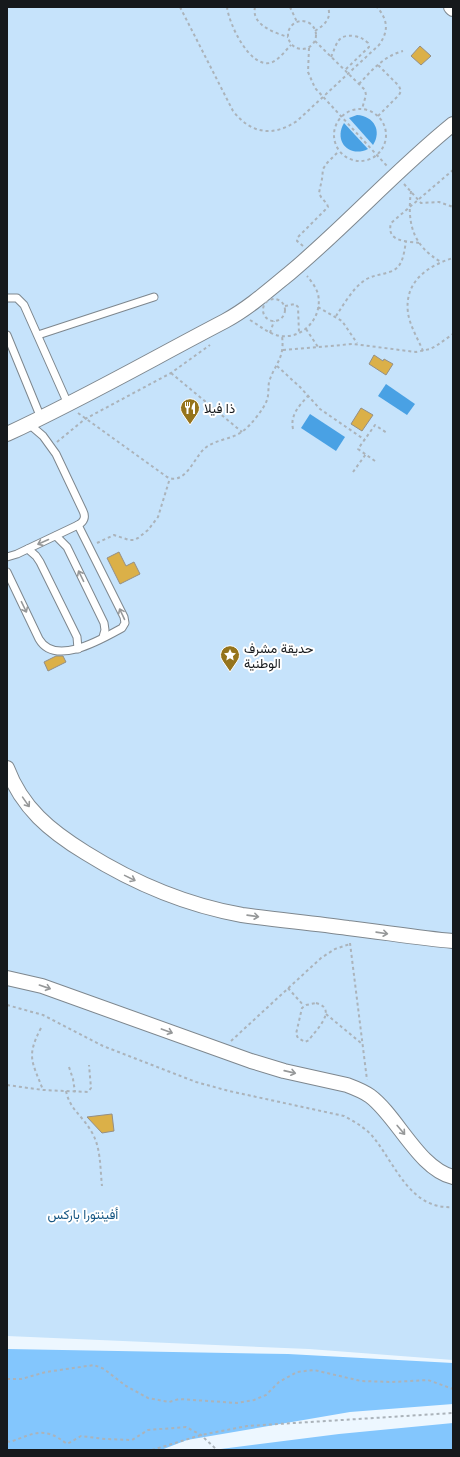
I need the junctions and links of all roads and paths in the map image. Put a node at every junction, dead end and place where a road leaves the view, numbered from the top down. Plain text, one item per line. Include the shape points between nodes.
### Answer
1 (180, 7) edge
2 (227, 7) edge
3 (255, 7) edge
4 (273, 7) edge
5 (284, 7) edge
6 (290, 7) edge
7 (328, 7) edge
8 (376, 7) edge
9 (297, 22) junction
10 (315, 31) junction
11 (288, 36) junction
12 (315, 41) junction
13 (291, 45) junction
14 (308, 48) junction
15 (403, 51) dead end
16 (331, 57) junction
17 (378, 65) junction
18 (345, 70) junction
19 (349, 74) junction
20 (359, 84) junction
21 (323, 97) junction
22 (362, 109) junction
23 (342, 116) junction
24 (378, 116) junction
25 (453, 124) edge
26 (339, 151) junction
27 (378, 155) junction
28 (453, 170) edge
29 (396, 175) junction
30 (411, 192) junction
31 (418, 199) junction
32 (409, 206) junction
33 (453, 207) edge
34 (406, 241) junction
35 (419, 243) junction
36 (311, 254) junction
37 (453, 258) edge
38 (441, 262) junction
39 (298, 265) junction
40 (154, 296) dead end
41 (7, 298) edge
42 (285, 306) junction
43 (318, 307) junction
44 (239, 313) junction
45 (336, 316) junction
46 (274, 321) junction
47 (306, 329) junction
48 (270, 333) junction
49 (299, 333) junction
50 (453, 334) edge
51 (7, 335) edge
52 (38, 335) junction
53 (282, 336) junction
54 (213, 342) dead end
55 (358, 344) junction
56 (318, 347) junction
57 (283, 350) junction
58 (423, 351) junction
59 (278, 366) junction
60 (171, 374) junction
61 (308, 396) junction
62 (68, 404) junction
63 (85, 419) junction
64 (35, 421) junction
65 (293, 429) dead end
66 (242, 432) junction
67 (387, 433) dead end
68 (7, 434) edge
69 (365, 440) junction
70 (52, 447) junction
71 (366, 454) junction
72 (375, 461) dead end
73 (353, 472) dead end
74 (170, 478) junction
75 (78, 526) junction
76 (56, 536) junction
77 (89, 547) junction
78 (28, 549) junction
79 (7, 557) edge
80 (7, 572) edge
81 (103, 637) junction
82 (78, 649) junction
83 (7, 768) edge
84 (348, 928) junction
85 (453, 941) edge
86 (350, 944) junction
87 (7, 978) edge
88 (288, 988) junction
89 (7, 1005) edge
90 (304, 1006) junction
91 (326, 1014) junction
92 (41, 1028) dead end
93 (361, 1043) junction
94 (221, 1050) junction
95 (89, 1064) dead end
96 (69, 1067) dead end
97 (7, 1084) edge
98 (43, 1090) junction
99 (66, 1091) junction
100 (76, 1092) junction
101 (369, 1095) junction
102 (453, 1177) edge
103 (102, 1186) dead end
104 (453, 1207) edge
105 (7, 1379) edge
106 (453, 1389) edge
107 (453, 1413) edge
108 (201, 1435) junction
109 (7, 1441) edge
110 (152, 1450) edge
111 (217, 1450) edge

1 - 21 path via 233,110 248,125 268,132 288,127
2 - 13 path via 235,33 259,62 273,62
3 - 11 path via 255,14 265,28
4 - 5 path
6 - 9 path
7 - 10 path via 328,19
8 - 19 path via 385,20 384,38
9 - 10 path via 310,24
9 - 11 path via 290,28
10 - 12 path
11 - 13 path
12 - 14 path
12 - 16 path
13 - 14 path via 300,49
14 - 21 path via 307,67 310,78
15 - 17 path via 389,56
16 - 18 path
16 - 18 path via 339,39 344,36 360,37 368,43 367,49
17 - 20 path
17 - 24 path via 400,86 401,91
18 - 19 path
19 - 20 path
19 - 21 path
20 - 22 path via 366,92
21 - 23 path
22 - 23 path
22 - 24 path
23 - 26 path via 334,137
23 - 27 path
24 - 27 path via 387,135 383,150
25 - 29 street
26 - 27 path via 358,162
26 - 36 path via 323,169 319,193 328,207 298,237 298,242
27 - 29 path
28 - 31 path
29 - 30 path
29 - 36 street
30 - 31 path
30 - 32 path
31 - 32 path
31 - 33 path via 422,203 439,202
32 - 34 path via 390,226 393,237
32 - 35 path via 411,226
34 - 35 path
34 - 45 path via 403,258 398,267 372,276 360,284
35 - 38 path
36 - 39 street
37 - 38 path
38 - 58 path via 420,275 409,296 410,321
39 - 43 path via 316,288
39 - 44 street
40 - 52 lane
41 - 52 lane via 17,298 21,301
42 - 46 path via 285,315
42 - 46 path via 275,299 267,302 264,314 266,318
42 - 49 path via 292,304 298,307
43 - 45 path
43 - 47 path via 314,319
44 - 48 path
44 - 62 street
45 - 55 path via 345,324
46 - 48 path
47 - 49 path
47 - 56 path
48 - 53 path
49 - 53 path
50 - 58 path via 436,346
51 - 64 lane
52 - 62 lane
53 - 57 path
54 - 60 path
55 - 56 path
55 - 58 path
56 - 57 path
57 - 59 path
59 - 61 path
59 - 66 path via 269,382 265,404
60 - 63 path
60 - 66 path
61 - 65 path via 292,419
61 - 69 path via 320,409
62 - 63 path
62 - 64 street
63 - 70 path
63 - 74 path
64 - 68 street
64 - 70 lane
66 - 74 path via 206,447 182,477
67 - 69 path via 375,425
69 - 71 path via 358,449
70 - 75 lane via 85,514 84,521
71 - 72 path
71 - 73 path
74 - 77 path via 158,517 144,534 129,540 114,535
75 - 76 lane
75 - 77 lane
76 -> 78 lane
81 -> 76 lane via 104,623 67,547
81 -> 77 lane via 122,628 125,620
78 - 79 lane
78 - 82 lane via 40,562 77,637
80 -> 82 lane via 42,643 53,650
81 - 82 lane
83 -> 84 street via 17,790 50,829 129,878 177,898 213,908
84 -> 85 street
84 - 86 path
86 - 88 path via 328,953
86 - 93 path
87 -> 94 street via 42,986
88 - 90 path
88 - 94 path
89 - 104 path via 43,1015 103,1046 196,1082 344,1116 360,1125 373,1137 417,1196 430,1204
90 - 91 path via 319,1004
90 - 91 path via 300,1011 296,1033 303,1041 309,1040 324,1021
91 - 93 path
92 - 98 path via 33,1043 32,1056
93 - 101 path
94 -> 101 street via 268,1066 347,1085
95 - 100 path via 91,1090
96 - 100 path
97 - 98 path
98 - 99 path
99 - 100 path
99 - 103 path via 70,1105 94,1137
101 -> 102 street via 424,1158
105 - 106 path via 21,1379 46,1372 94,1365 148,1398 169,1402 179,1399 237,1403 254,1400 266,1395 279,1382 297,1372 314,1370 361,1381 428,1380
107 - 108 path via 247,1426
108 - 109 path via 186,1427 148,1430 132,1440 81,1436 67,1444 56,1435 36,1432
108 - 110 path
108 - 111 path

